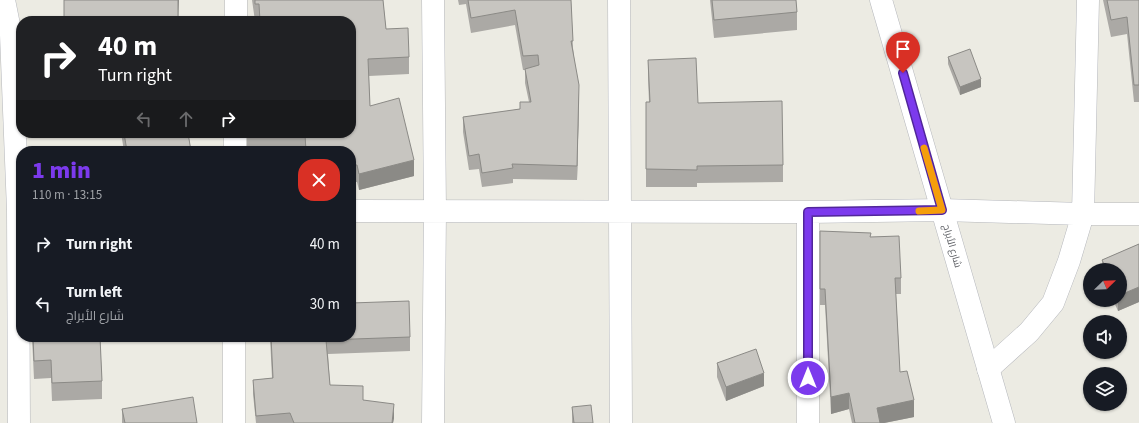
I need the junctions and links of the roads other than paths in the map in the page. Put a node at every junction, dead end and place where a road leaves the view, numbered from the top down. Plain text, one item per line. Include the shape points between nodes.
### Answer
1 (4, 0) edge
2 (236, 0) edge
3 (433, 0) edge
4 (620, 0) edge
5 (881, 0) edge
6 (1088, 0) edge
7 (236, 16) edge
8 (13, 210) edge
9 (942, 210) junction
10 (356, 212) edge
11 (435, 212) junction
12 (620, 212) junction
13 (808, 212) junction
14 (1083, 214) junction
15 (1139, 214) edge
16 (16, 316) edge
17 (17, 342) edge
18 (234, 342) edge
19 (988, 369) junction
20 (19, 423) edge
21 (234, 423) edge
22 (433, 423) edge
23 (621, 423) edge
24 (808, 423) edge
25 (1004, 423) edge

1 - 8 street via 11,35
2 - 7 street
3 - 11 street
4 - 12 street
5 - 9 street, شارع الأبراج
6 - 14 street
8 - 16 street
9 - 13 street
9 - 14 street
9 - 19 street, شارع الأبراج
10 - 11 street
11 - 12 street
11 - 22 street
12 - 13 street
12 - 23 street
13 - 24 street
14 - 15 street
14 - 19 street via 1053,303 1029,332
17 - 20 street
18 - 21 street
19 - 25 street, شارع الأبراج

